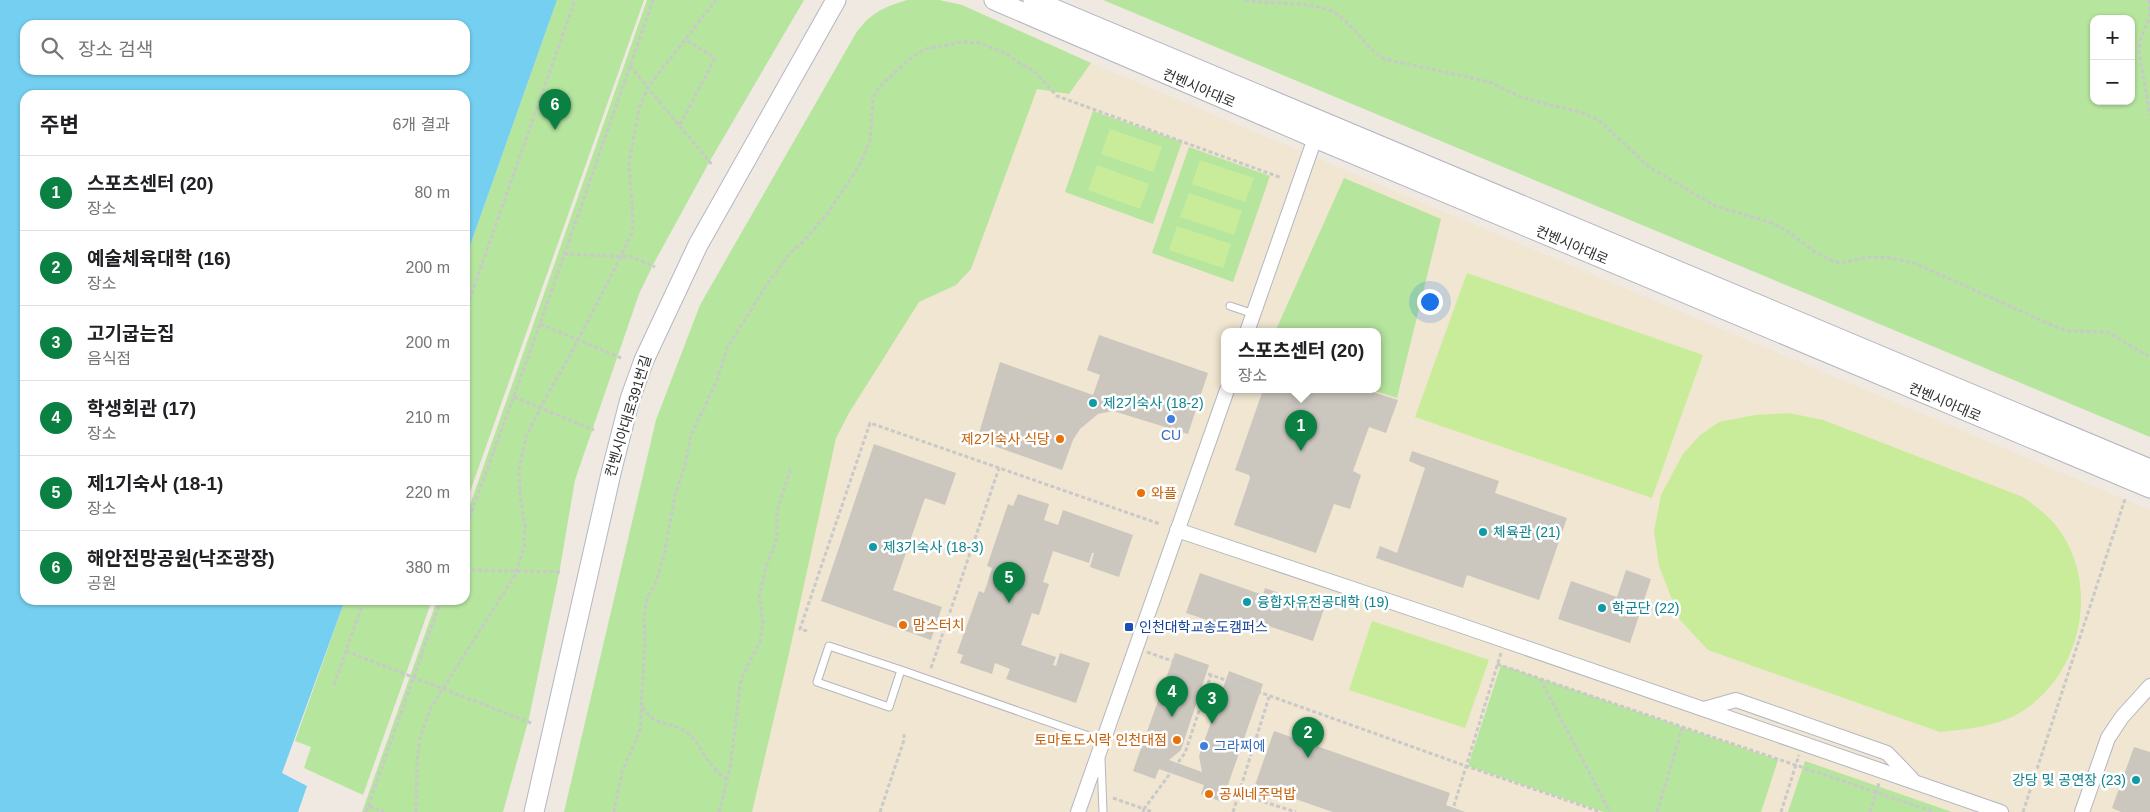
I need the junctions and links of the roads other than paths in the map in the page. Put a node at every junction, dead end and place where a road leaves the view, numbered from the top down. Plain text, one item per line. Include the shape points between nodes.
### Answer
1 (836, 0) edge
2 (994, 0) edge
3 (1033, 0) edge
4 (1315, 138) junction
5 (1230, 306) dead end
6 (1254, 314) junction
7 (1250, 328) edge
8 (1226, 393) edge
9 (2150, 469) edge
10 (2150, 488) edge
11 (1177, 530) junction
12 (902, 670) junction
13 (2150, 686) edge
14 (1704, 709) junction
15 (1102, 745) junction
16 (1914, 781) junction
17 (534, 812) edge
18 (1078, 812) edge
19 (1103, 812) edge
20 (2001, 812) edge
21 (2082, 812) edge

1 - 17 main road, 컨벤시아대로391번길 via 698,245 644,360 612,469
2 - 4 main road, 컨벤시아대로
3 - 9 main road, 컨벤시아대로
4 - 6 street
4 - 10 main road, 컨벤시아대로
5 - 6 lane
6 - 7 street
8 - 11 street
11 - 14 street
11 - 15 street
12 - 12 lane via 829,646 816,682 889,707
12 - 15 lane
13 - 21 street via 2108,738
14 - 16 street
14 - 16 street via 1736,700 1887,753
15 - 18 street
15 - 19 lane
16 - 20 street

